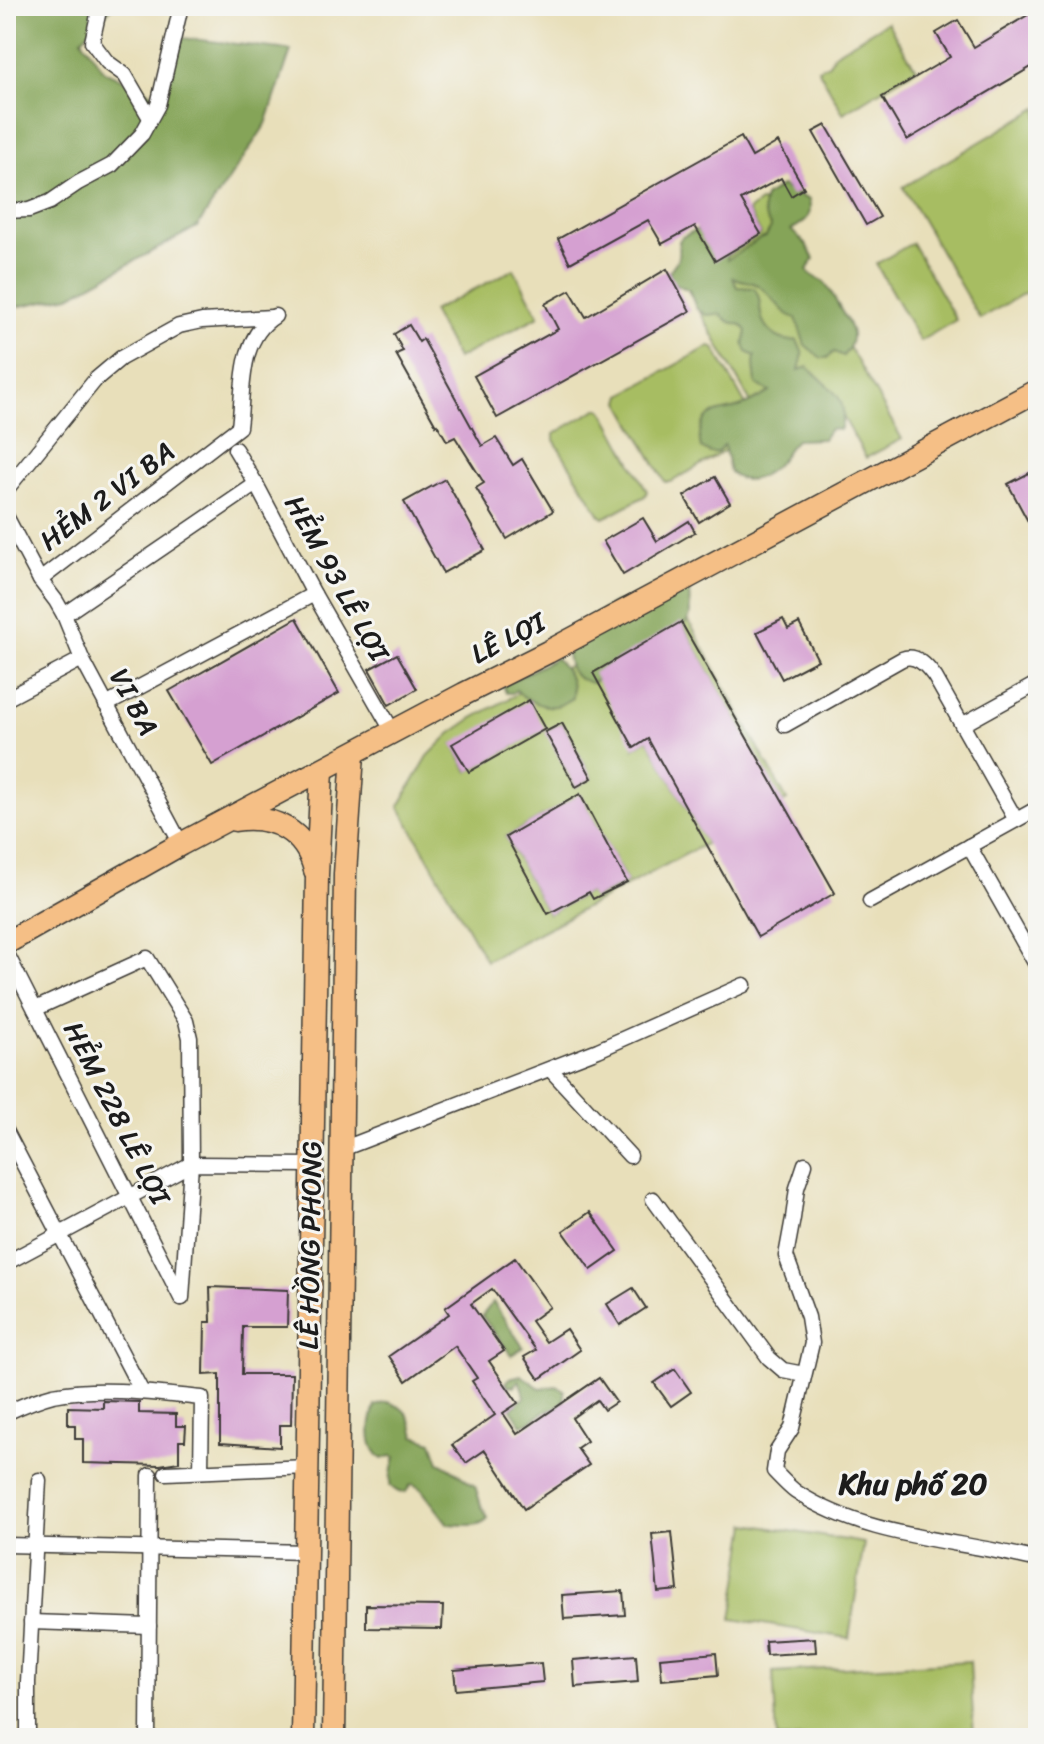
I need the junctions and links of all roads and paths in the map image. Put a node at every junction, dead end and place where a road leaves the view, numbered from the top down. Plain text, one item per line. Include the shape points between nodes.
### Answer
1 (100, 6) edge
2 (181, 6) edge
3 (150, 118) junction
4 (6, 211) edge
5 (1038, 390) edge
6 (235, 449) dead end
7 (256, 484) junction
8 (6, 490) edge
9 (6, 516) edge
10 (40, 580) junction
11 (314, 594) junction
12 (64, 615) junction
13 (82, 659) junction
14 (1038, 683) edge
15 (6, 699) edge
16 (106, 705) junction
17 (785, 725) dead end
18 (962, 725) junction
19 (393, 732) junction
20 (353, 754) junction
21 (322, 770) junction
22 (1038, 808) edge
23 (1016, 820) junction
24 (220, 824) junction
25 (318, 837) junction
26 (347, 841) junction
27 (181, 844) junction
28 (969, 846) junction
29 (317, 875) junction
30 (870, 901) dead end
31 (6, 943) edge
32 (6, 952) edge
33 (1038, 968) edge
34 (744, 985) dead end
35 (35, 1009) junction
36 (550, 1069) junction
37 (6, 1131) edge
38 (630, 1156) dead end
39 (342, 1157) junction
40 (191, 1164) junction
41 (805, 1164) dead end
42 (312, 1165) junction
43 (130, 1195) junction
44 (653, 1199) dead end
45 (61, 1232) junction
46 (6, 1263) edge
47 (804, 1374) junction
48 (142, 1392) junction
49 (6, 1413) edge
50 (201, 1471) junction
51 (166, 1473) dead end
52 (150, 1475) dead end
53 (307, 1475) junction
54 (39, 1480) dead end
55 (337, 1482) junction
56 (6, 1545) edge
57 (35, 1546) junction
58 (149, 1548) junction
59 (306, 1552) junction
60 (1038, 1560) edge
61 (31, 1622) junction
62 (149, 1626) junction
63 (28, 1738) edge
64 (148, 1738) edge
65 (303, 1738) edge
66 (334, 1738) edge

1 - 3 street via 92,42 125,75
2 - 3 street via 158,105
3 - 4 street via 112,165 50,202
5 - 19 main road, LÊ LỢI
6 - 7 street
7 - 11 street, HẺM 93 LÊ LỢI
7 - 12 street, HẺM 93 LÊ LỢI
8 - 10 street, HẺM 2 VI BA via 96,379 142,344 202,321 275,316 263,324 246,356 239,427
9 - 10 street
10 - 12 street, HẺM 2 VI BA
11 - 16 street
11 - 19 street, HẺM 93 LÊ LỢI
12 - 13 street, HẺM 2 VI BA
13 - 15 street, VI BA
13 - 16 street, VI BA
14 - 18 street
16 - 27 street, VI BA
17 - 18 street via 909,656 929,668
18 - 23 street
19 - 20 main road, LÊ LỢI
20 - 21 main road, LÊ LỢI
20 - 26 main road, LÊ HỒNG PHONG
21 - 24 main road, LÊ LỢI
21 - 25 main road, LÊ HỒNG PHONG
22 - 23 street
23 - 28 street
24 - 27 main road, LÊ LỢI
24 - 29 main road via 246,818 278,823 307,849
25 - 26 main road
25 - 29 main road, LÊ HỒNG PHONG
26 - 39 main road, LÊ HỒNG PHONG
27 - 31 main road, LÊ LỢI
28 - 30 street
28 - 33 street
29 - 42 main road, LÊ HỒNG PHONG
32 - 35 street, HẺM 228 LÊ LỢI
34 - 36 street
35 - 40 street via 147,958 186,1021 190,1038
35 - 43 street, HẺM 228 LÊ LỢI
36 - 38 street
36 - 39 street
37 - 45 street
39 - 42 main road
39 - 55 main road, LÊ HỒNG PHONG
40 - 42 street
40 - 43 street
40 - 43 street, HẺM 228 LÊ LỢI via 182,1298
41 - 47 street via 786,1256 812,1343
42 - 53 main road, LÊ HỒNG PHONG
43 - 45 street
44 - 47 street via 769,1358 783,1370
45 - 46 street
45 - 48 street
47 - 60 street via 792,1428 777,1451 774,1471 793,1491 879,1529
48 - 49 street via 53,1395
48 - 50 street via 202,1398
50 - 51 street
50 - 53 street
52 - 58 street
53 - 55 main road
53 - 59 main road, LÊ HỒNG PHONG
54 - 57 street
55 - 66 main road, LÊ HỒNG PHONG
56 - 57 street
57 - 58 street
57 - 61 street
58 - 59 street
58 - 62 street
59 - 65 main road, LÊ HỒNG PHONG
61 - 62 street
61 - 63 street
62 - 64 street

